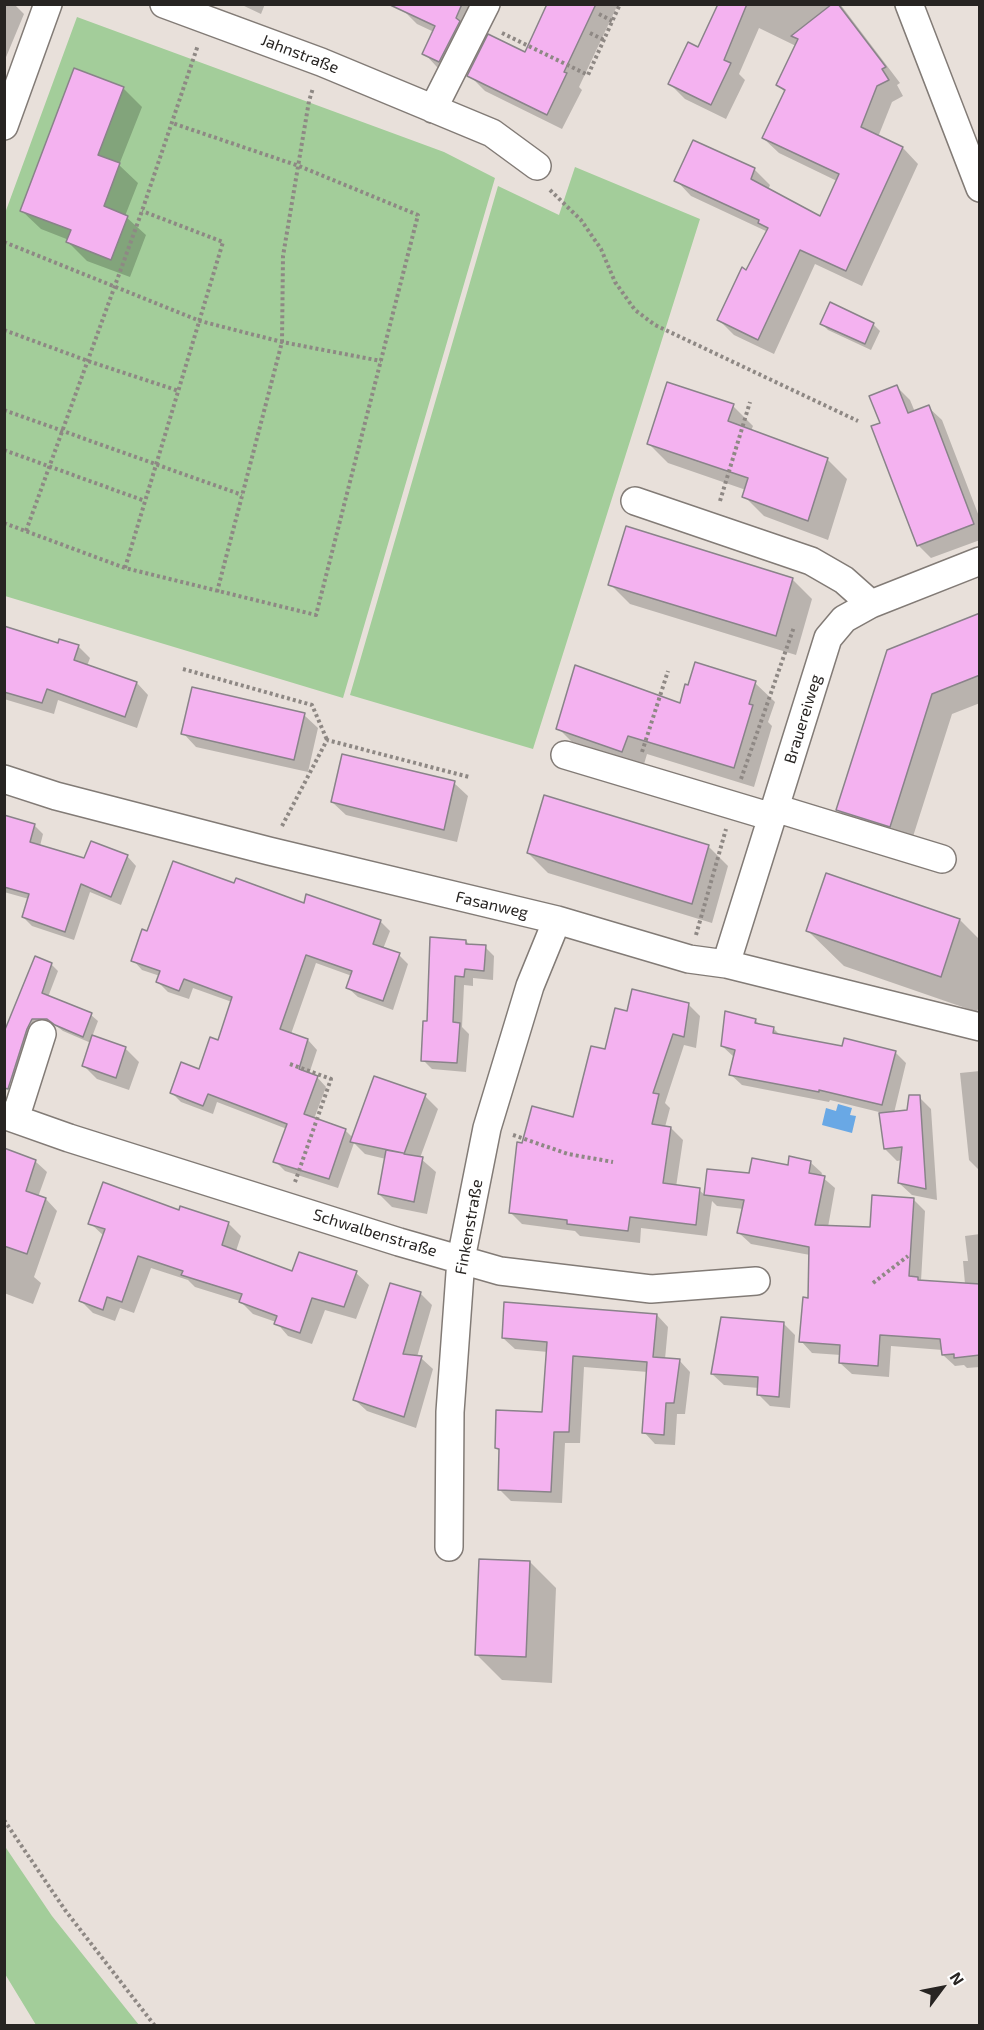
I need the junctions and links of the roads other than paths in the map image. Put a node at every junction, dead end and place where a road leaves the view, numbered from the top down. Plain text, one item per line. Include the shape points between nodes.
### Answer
1 (48, 4) edge
2 (164, 4) edge
3 (909, 4) edge
4 (482, 13) edge
5 (433, 109) junction
6 (4, 126) edge
7 (537, 166) road end
8 (980, 188) edge
9 (634, 501) dead end
10 (980, 561) edge
11 (871, 604) junction
12 (565, 755) dead end
13 (4, 779) edge
14 (773, 813) junction
15 (942, 859) dead end
16 (557, 920) junction
17 (726, 964) junction
18 (980, 1027) edge
19 (42, 1034) dead end
20 (10, 1117) edge
21 (461, 1259) junction
22 (756, 1281) dead end
23 (449, 1547) dead end

1 - 6 street
2 - 5 street, Jahnstraße via 321,62
3 - 8 street
4 - 5 street
5 - 7 street, Jahnstraße via 492,133
9 - 11 street via 811,561 844,580
10 - 11 street, Brauereiweg
11 - 14 street, Brauereiweg via 844,619 828,638
12 - 14 street
13 - 16 street, Fasanweg via 269,851
14 - 15 street
14 - 17 street, Brauereiweg
16 - 17 street, Fasanweg via 689,959
16 - 21 street, Finkenstraße via 530,986 487,1128
17 - 18 street, Fasanweg
19 - 20 street
20 - 21 street, Schwalbenstraße
21 - 22 street, Schwalbenstraße via 500,1271 651,1289
21 - 23 street, Finkenstraße via 450,1412

